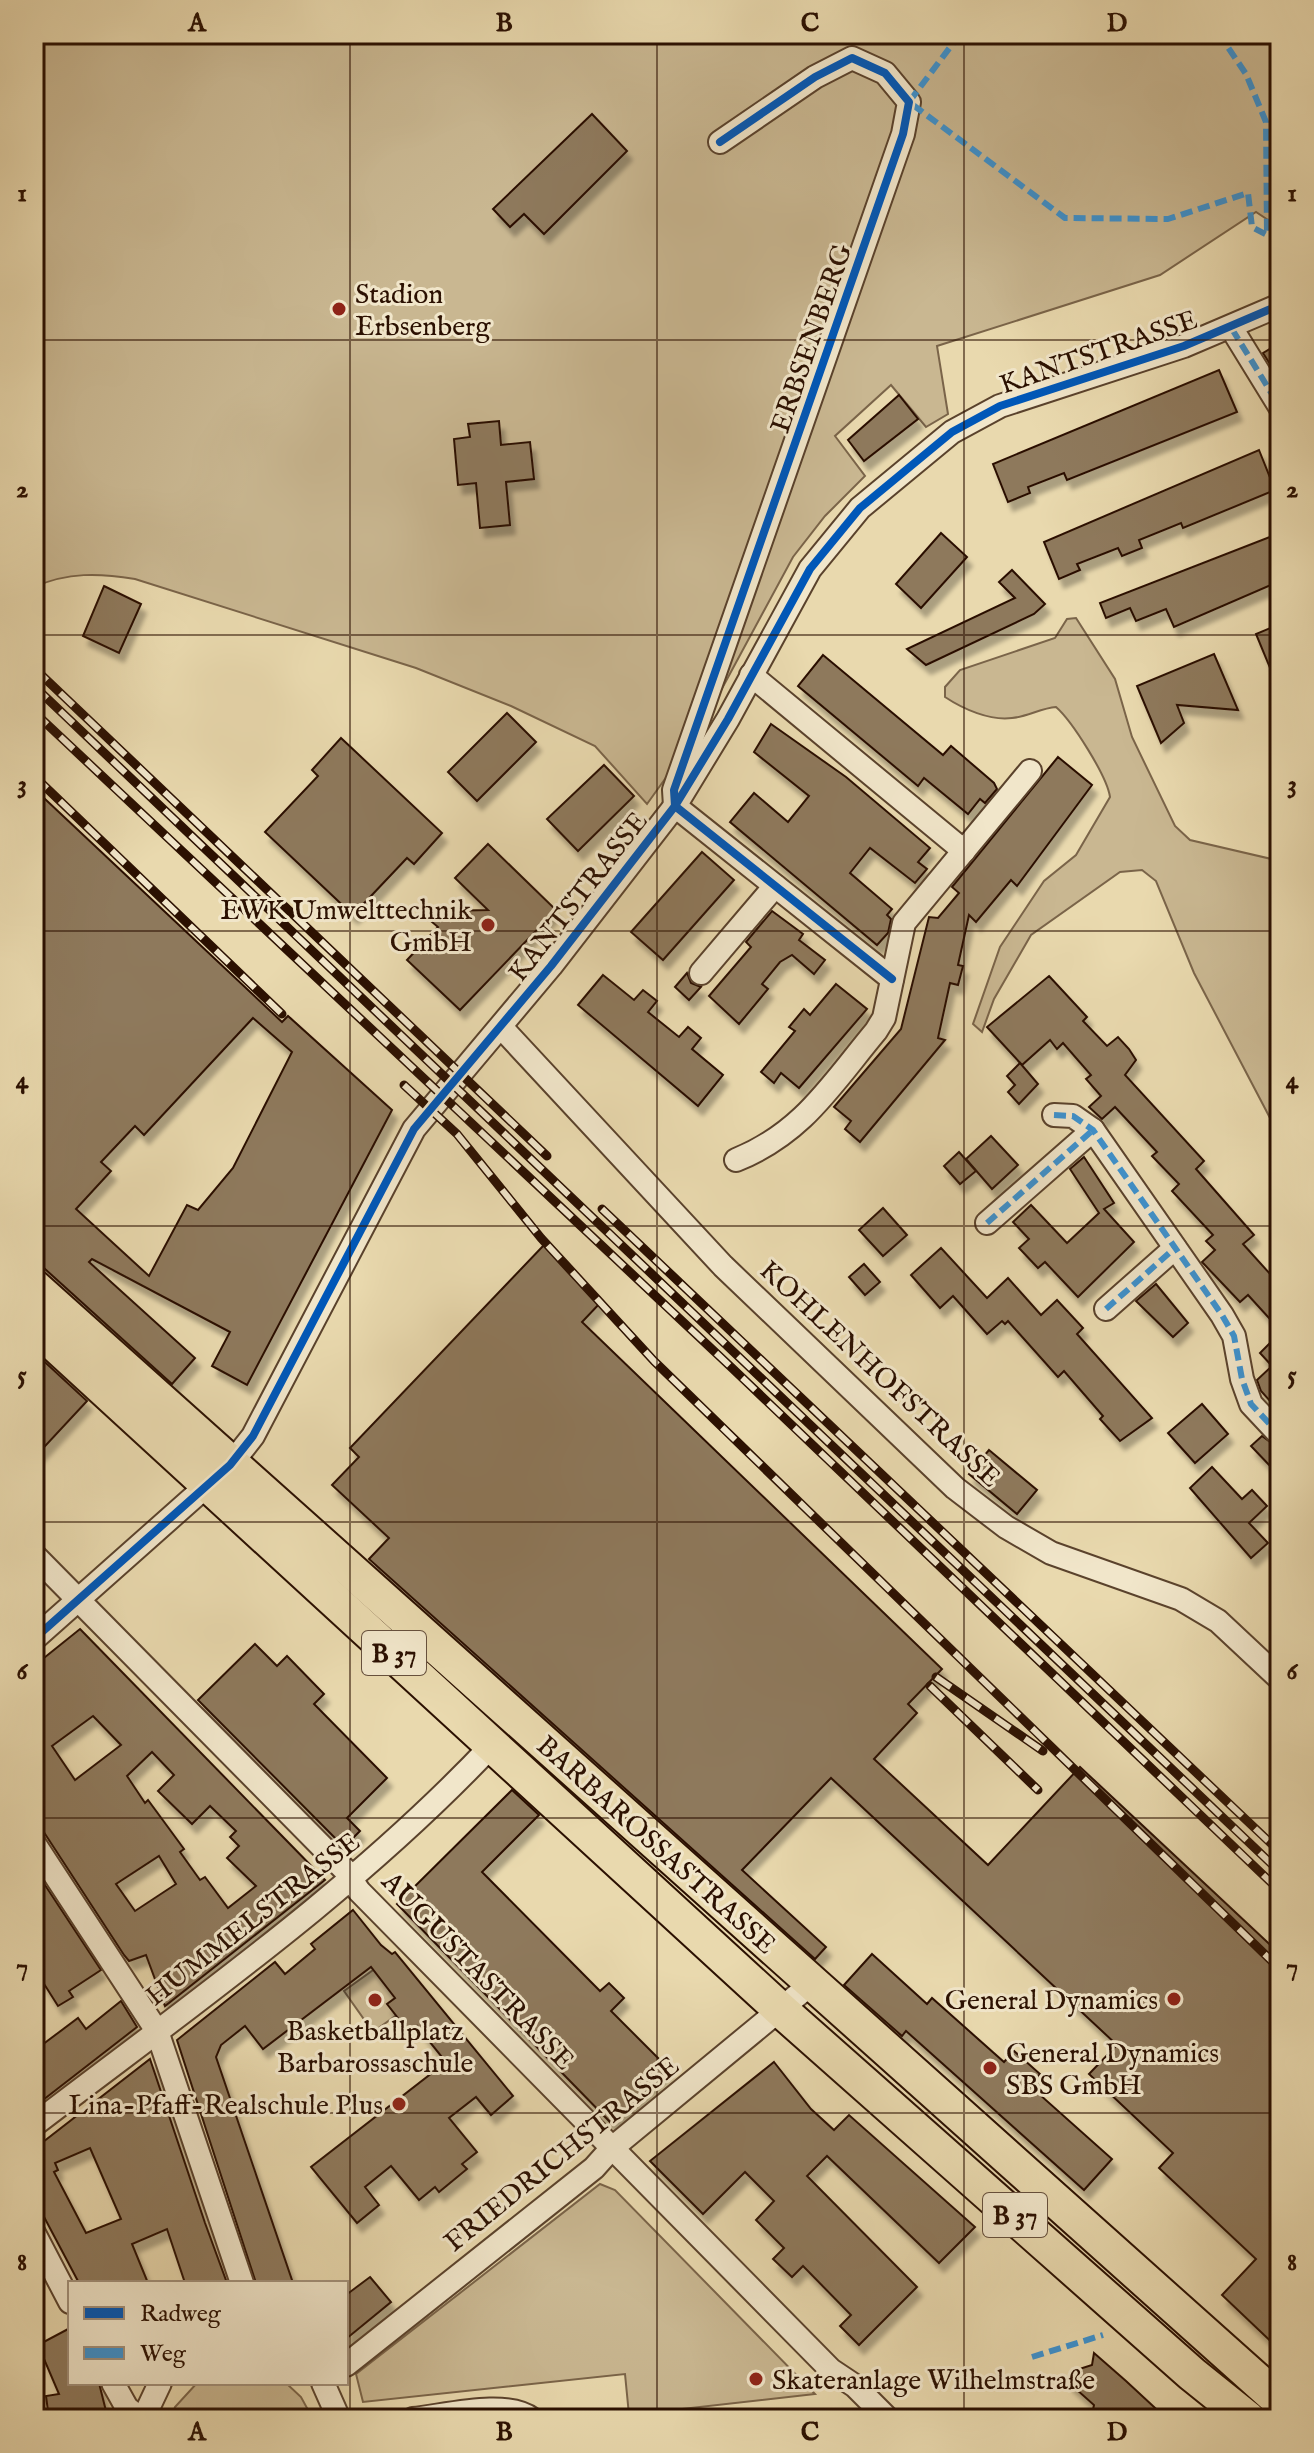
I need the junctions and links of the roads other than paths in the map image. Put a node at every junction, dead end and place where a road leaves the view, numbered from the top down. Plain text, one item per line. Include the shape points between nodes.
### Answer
1 (720, 142) dead end
2 (1280, 305) edge
3 (1232, 329) junction
4 (1280, 407) edge
5 (751, 675) junction
6 (1030, 771) dead end
7 (675, 806) junction
8 (964, 851) junction
9 (775, 886) junction
10 (701, 973) dead end
11 (892, 979) junction
12 (501, 1027) junction
13 (1054, 1115) dead end
14 (1093, 1130) junction
15 (736, 1160) dead end
16 (987, 1223) dead end
17 (1175, 1248) junction
18 (34, 1287) edge
19 (1106, 1309) dead end
20 (34, 1325) edge
21 (1280, 1435) edge
22 (219, 1475) junction
23 (34, 1555) edge
24 (78, 1601) junction
25 (34, 1639) edge
26 (1280, 1679) edge
27 (494, 1743) junction
28 (34, 1843) edge
29 (352, 1881) junction
30 (811, 1984) junction
31 (782, 2011) junction
32 (157, 2031) junction
33 (34, 2125) edge
34 (611, 2149) junction
35 (34, 2233) edge
36 (241, 2281) edge
37 (68, 2298) edge
38 (348, 2363) edge
39 (114, 2385) edge
40 (159, 2385) edge
41 (324, 2385) edge
42 (1280, 2401) edge
43 (527, 2415) edge
44 (142, 2419) edge
45 (339, 2419) edge
46 (413, 2419) edge
47 (888, 2419) edge
48 (1248, 2419) edge

1 - 7 street, ERBSENBERG via 852,58 885,73 909,102 903,134 807,415 675,778
2 - 3 street, KANTSTRASSE
3 - 4 street, KANTSTRASSE
3 - 5 street, KANTSTRASSE via 1029,395 952,432 860,508 820,556
5 - 7 street, KANTSTRASSE
5 - 8 street
6 - 8 street
7 - 9 street
7 - 12 street, KANTSTRASSE
8 - 11 street via 904,923
9 - 10 street
9 - 11 street
11 - 15 street via 876,1031 810,1111 769,1147
12 - 22 street, KANTSTRASSE via 414,1129 253,1436
12 - 26 street, KOHLENHOFSTRASSE via 723,1266 955,1488 1051,1553 1181,1599 1218,1621
13 - 14 street via 1073,1116
14 - 16 street
14 - 17 street
17 - 19 street
17 - 21 street via 1234,1336 1251,1404
18 - 22 main road, BARBAROSSASTRASSE / B 37
20 - 22 main road, BARBAROSSASTRASSE / B 37
22 - 24 street, KANTSTRASSE
22 - 27 main road, BARBAROSSASTRASSE / B 37
22 - 30 main road, BARBAROSSASTRASSE / B 37
23 - 24 street, AUGUSTASTRASSE
24 - 25 street, KANTSTRASSE
24 - 29 street, AUGUSTASTRASSE
27 - 29 street, HUMMELSTRASSE
27 - 31 main road, BARBAROSSASTRASSE / B 37
28 - 32 street
29 - 32 street, HUMMELSTRASSE
29 - 34 street, AUGUSTASTRASSE
30 - 31 street, FRIEDRICHSTRASSE
30 - 42 main road, BARBAROSSASTRASSE / B 37
31 - 34 street, FRIEDRICHSTRASSE
31 - 48 main road, BARBAROSSASTRASSE / B 37
32 - 33 street, HUMMELSTRASSE
32 - 36 street
34 - 38 street, FRIEDRICHSTRASSE
34 - 47 street, AUGUSTASTRASSE via 831,2370
35 - 37 street
39 - 44 street via 127,2408
40 - 44 street
41 - 45 street
43 - 46 street via 503,2409

